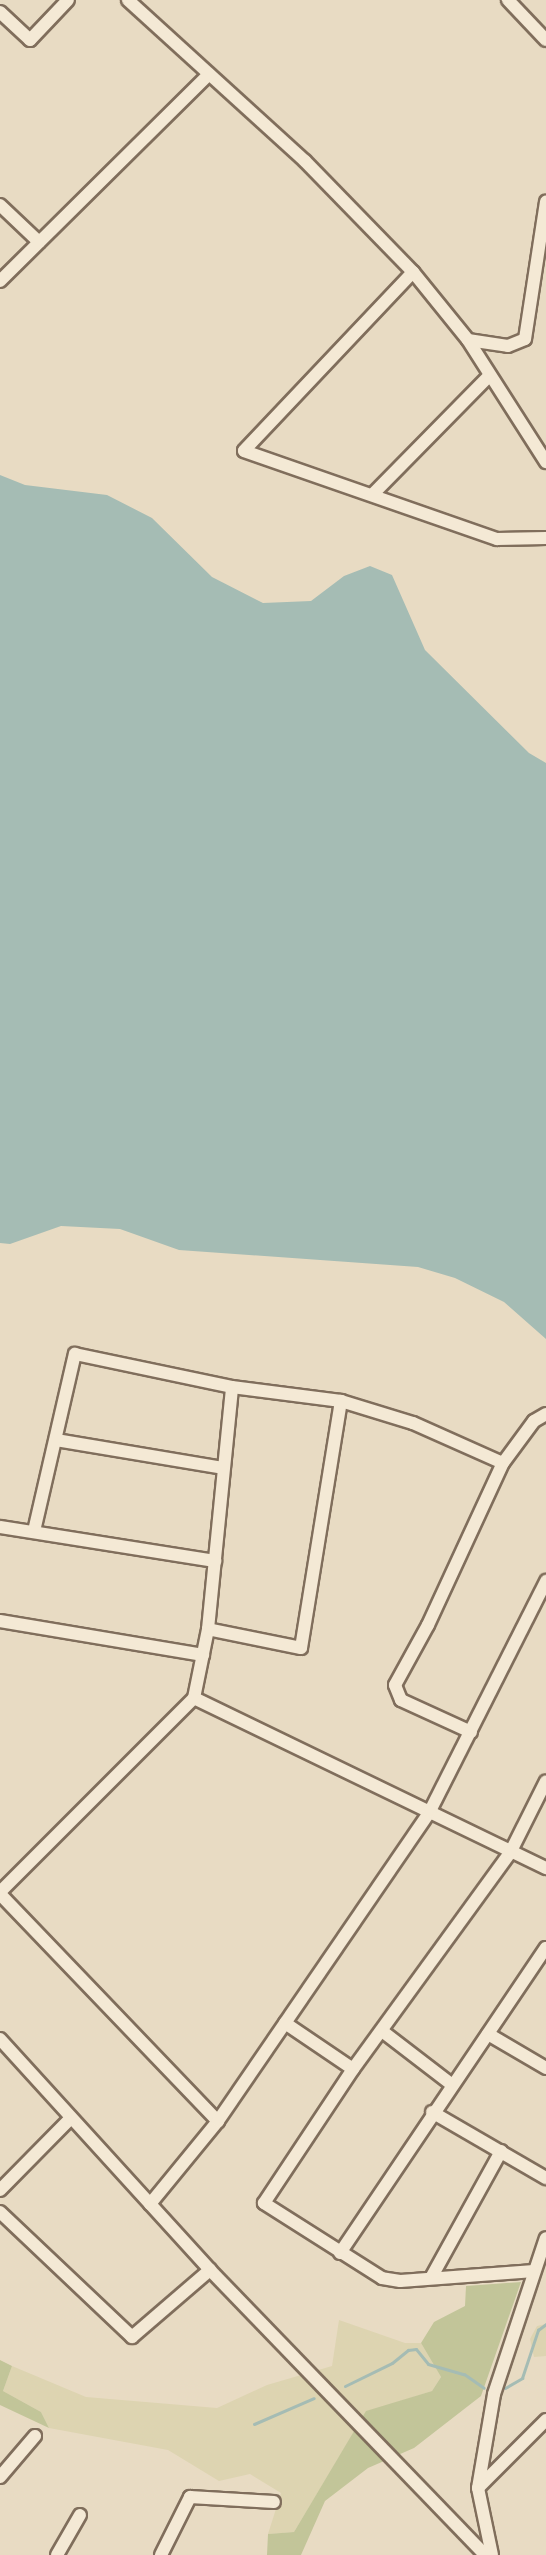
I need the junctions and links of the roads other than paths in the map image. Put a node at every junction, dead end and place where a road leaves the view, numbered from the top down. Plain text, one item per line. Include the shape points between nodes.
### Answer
1 (68, 0) edge
2 (128, 0) edge
3 (508, 0) edge
4 (0, 12) edge
5 (546, 40) edge
6 (208, 74) junction
7 (546, 202) edge
8 (0, 205) edge
9 (39, 243) junction
10 (413, 272) junction
11 (0, 281) edge
12 (468, 340) junction
13 (490, 375) junction
14 (546, 462) edge
15 (372, 495) junction
16 (546, 538) edge
17 (232, 1387) junction
18 (341, 1401) junction
19 (546, 1414) edge
20 (56, 1440) junction
21 (503, 1463) junction
22 (223, 1468) junction
23 (0, 1527) edge
24 (34, 1531) junction
25 (215, 1561) junction
26 (546, 1581) edge
27 (5, 1622) edge
28 (208, 1629) junction
29 (0, 1633) edge
30 (203, 1655) junction
31 (194, 1698) junction
32 (471, 1732) junction
33 (546, 1781) edge
34 (430, 1811) junction
35 (510, 1853) junction
36 (546, 1868) edge
37 (0, 1893) edge
38 (546, 1948) edge
39 (285, 2023) junction
40 (382, 2031) junction
41 (488, 2034) junction
42 (0, 2039) edge
43 (546, 2068) edge
44 (353, 2069) junction
45 (451, 2084) junction
46 (432, 2112) junction
47 (71, 2118) junction
48 (218, 2121) junction
49 (501, 2151) junction
50 (546, 2178) edge
51 (0, 2190) edge
52 (150, 2204) junction
53 (0, 2212) edge
54 (546, 2238) edge
55 (340, 2253) junction
56 (210, 2270) junction
57 (534, 2271) junction
58 (431, 2278) junction
59 (546, 2420) edge
60 (35, 2436) dead end
61 (0, 2477) edge
62 (478, 2488) junction
63 (274, 2502) dead end
64 (80, 2515) dead end
65 (57, 2555) edge
66 (161, 2555) edge
67 (485, 2555) edge
68 (492, 2555) edge

1 - 4 street via 30,40
2 - 6 street
3 - 5 street
6 - 9 street
6 - 10 street via 305,160
7 - 12 street via 525,339 508,346
8 - 9 street
9 - 11 street
10 - 12 street
10 - 15 street via 244,451
12 - 13 street
13 - 14 street
13 - 15 street
15 - 16 street via 497,539
17 - 18 street
17 - 20 street via 75,1354
17 - 22 street
18 - 21 street via 413,1424
18 - 28 street via 302,1648
19 - 21 street via 534,1421
20 - 22 street
20 - 24 street
21 - 32 street via 428,1625 395,1685 401,1700
22 - 25 street
23 - 24 street
24 - 25 street
25 - 28 street
26 - 32 street
27 - 29 street
27 - 30 street
28 - 30 street
30 - 31 street
31 - 34 street
31 - 37 street
32 - 34 street
33 - 35 street
34 - 35 street
34 - 39 street
35 - 36 street
35 - 40 street
37 - 48 street
38 - 41 street
39 - 44 street
39 - 48 street
40 - 44 street
40 - 45 street
41 - 43 street
41 - 45 street
42 - 47 street
44 - 55 street via 264,2203
45 - 46 street
46 - 49 street
46 - 55 street
47 - 51 street
47 - 52 street
48 - 52 street
49 - 50 street
49 - 58 street
52 - 56 street
53 - 56 street via 132,2337
54 - 57 street
55 - 58 street via 382,2278
56 - 67 street
57 - 58 street
57 - 62 street via 494,2394
59 - 62 street
60 - 61 street
62 - 68 street
63 - 66 street via 190,2497
64 - 65 street

